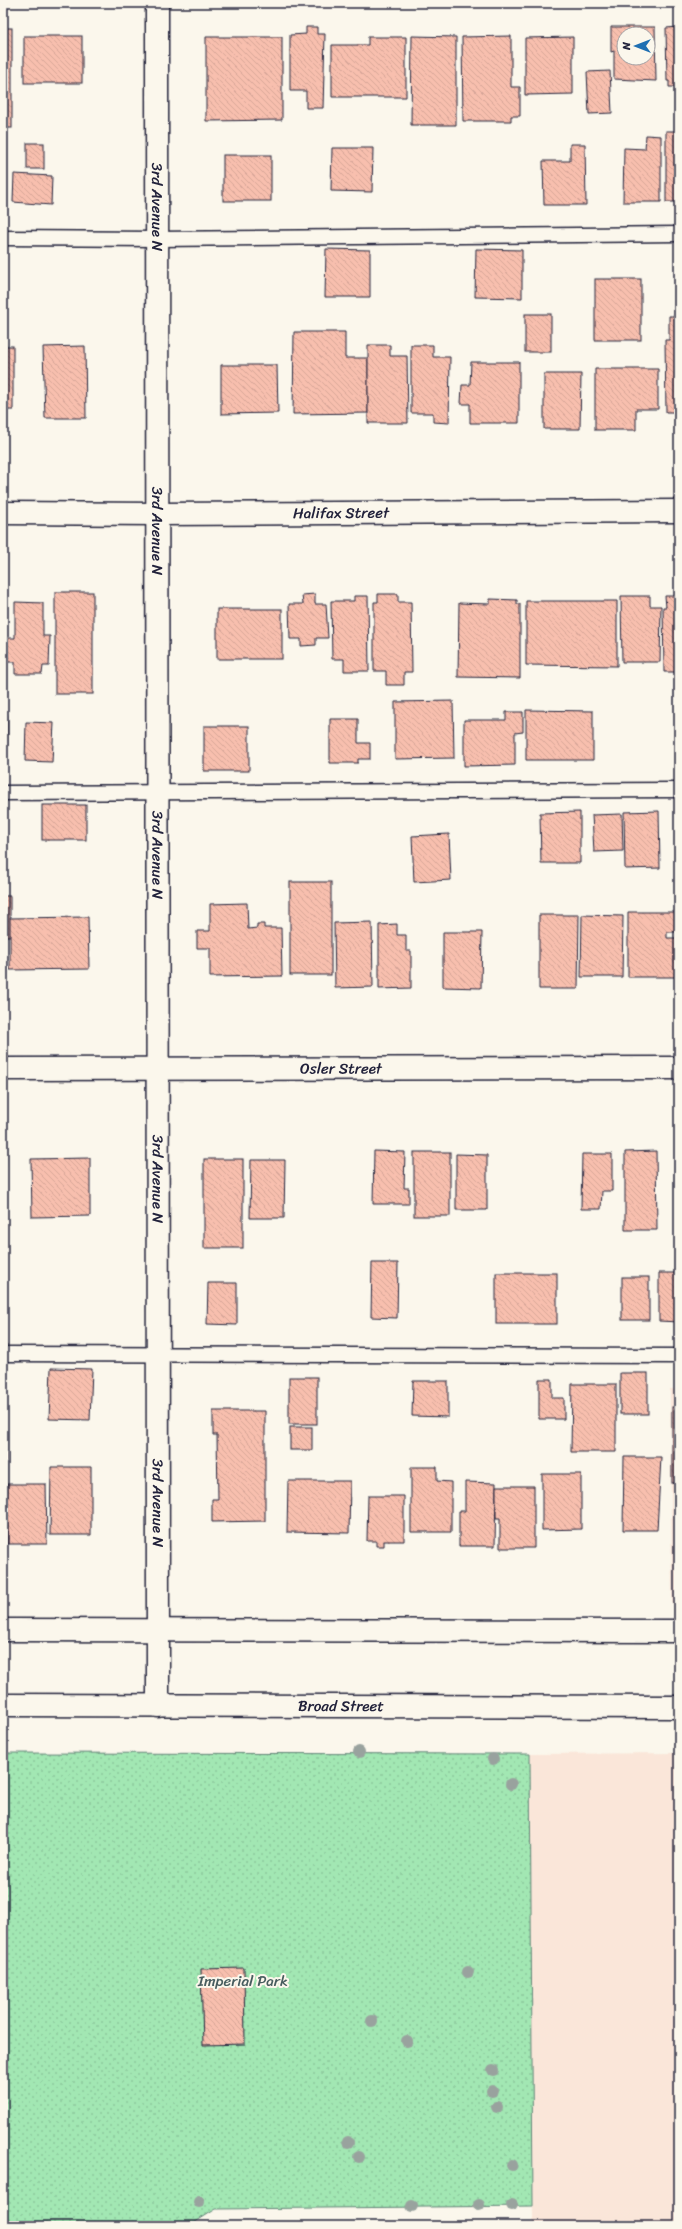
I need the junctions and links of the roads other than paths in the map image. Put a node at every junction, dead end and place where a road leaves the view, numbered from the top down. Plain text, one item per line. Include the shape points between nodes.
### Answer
1 (157, 3) edge
2 (679, 234) edge
3 (3, 238) edge
4 (157, 239) junction
5 (679, 511) edge
6 (3, 513) edge
7 (157, 514) junction
8 (679, 790) edge
9 (3, 793) edge
10 (157, 793) junction
11 (679, 1068) edge
12 (3, 1069) edge
13 (158, 1070) junction
14 (3, 1354) edge
15 (158, 1354) junction
16 (679, 1356) edge
17 (3, 1630) edge
18 (158, 1630) junction
19 (679, 1631) edge
20 (3, 1705) edge
21 (158, 1706) junction
22 (679, 1707) edge

1 - 4 street, 3rd Avenue N
2 - 4 lane
3 - 4 lane
4 - 7 street, 3rd Avenue N
5 - 7 street, Halifax Street
6 - 7 street, Halifax Street
7 - 10 street, 3rd Avenue N
8 - 10 lane
9 - 10 lane
10 - 13 street, 3rd Avenue N
11 - 13 street, Osler Street
12 - 13 street, Osler Street
13 - 15 street, 3rd Avenue N
14 - 15 lane
15 - 16 lane
15 - 18 street, 3rd Avenue N
17 - 18 street
18 - 19 street
18 - 21 street, 3rd Avenue N
20 - 21 street, Broad Street
21 - 22 street, Broad Street

